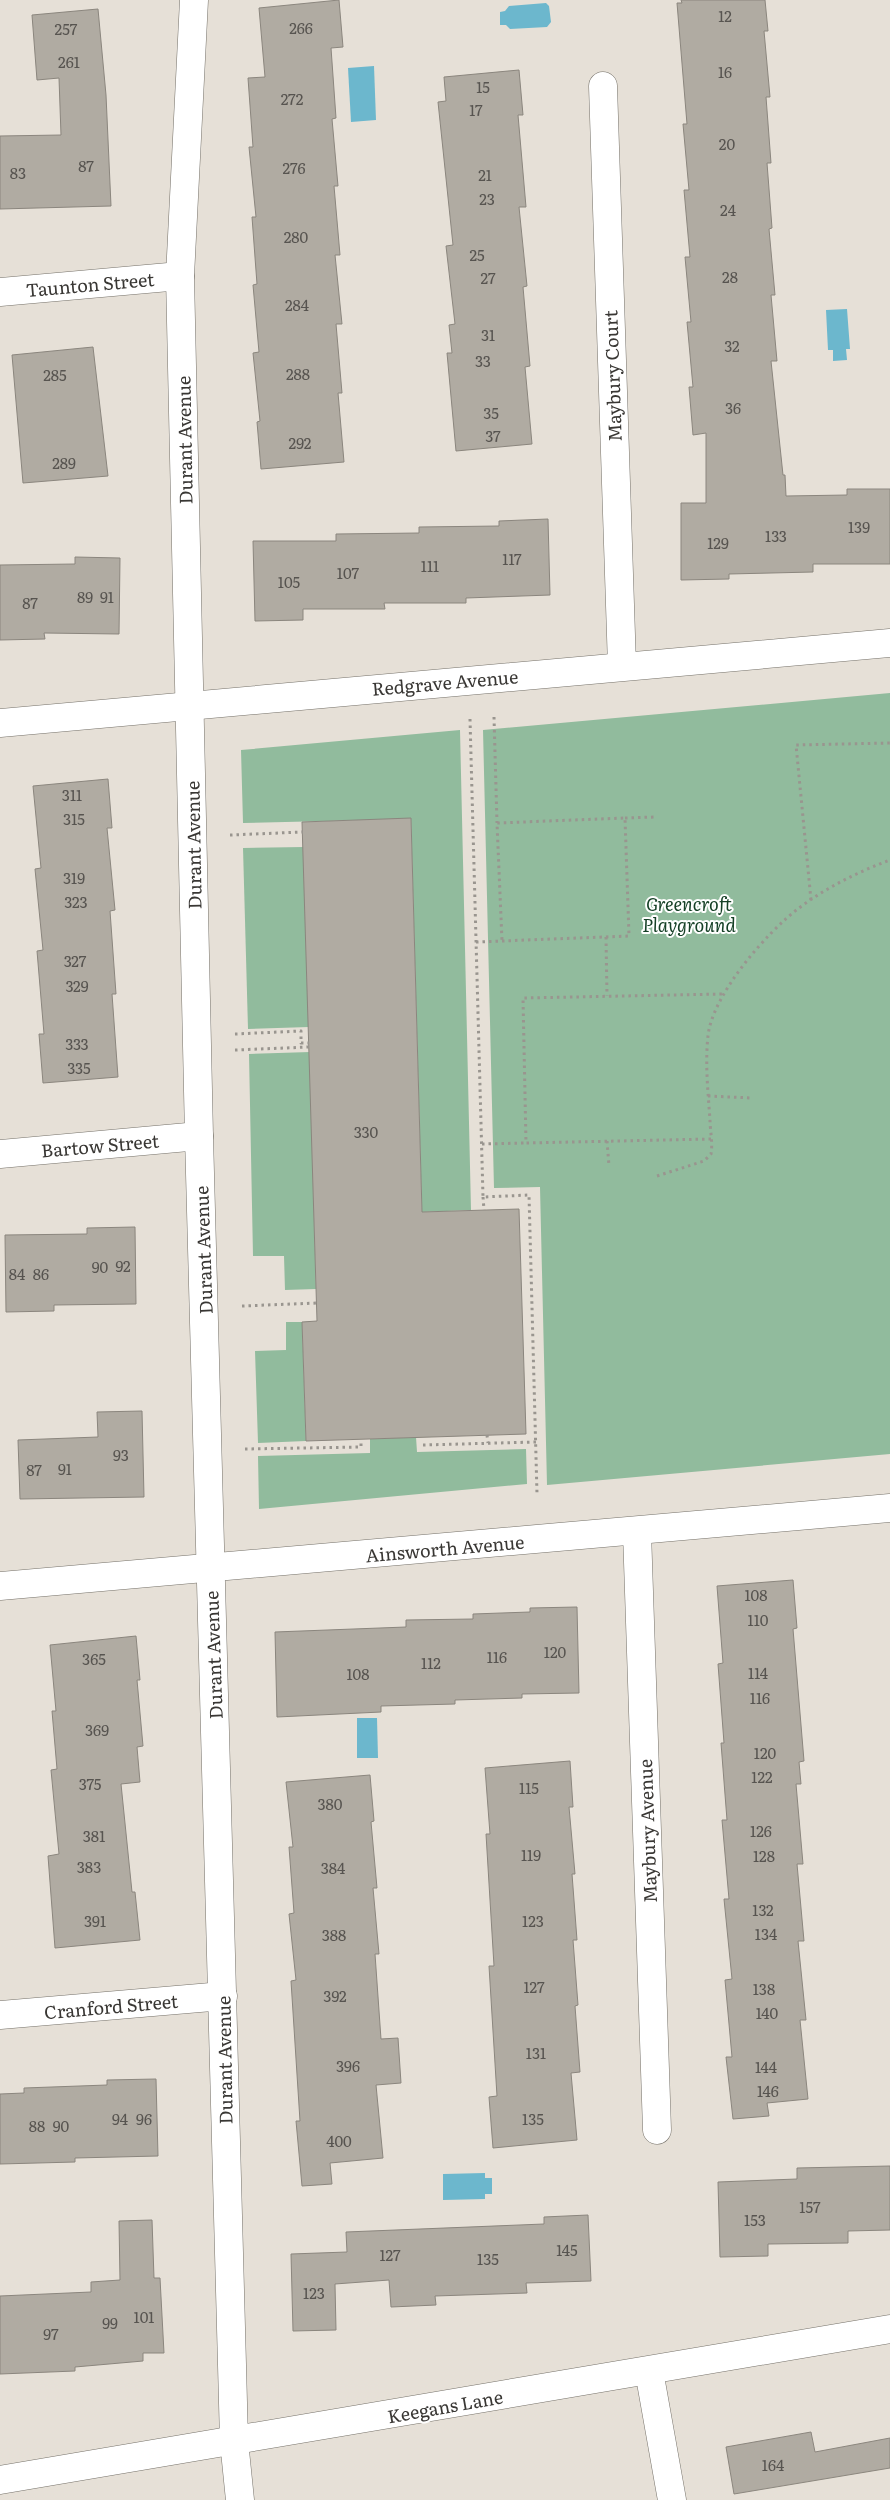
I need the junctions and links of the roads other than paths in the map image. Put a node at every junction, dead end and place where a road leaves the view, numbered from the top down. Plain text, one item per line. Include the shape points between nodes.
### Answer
1 (194, 0) edge
2 (603, 86) dead end
3 (180, 276) junction
4 (0, 292) edge
5 (890, 643) edge
6 (622, 666) junction
7 (189, 705) junction
8 (0, 723) edge
9 (199, 1136) junction
10 (0, 1154) edge
11 (890, 1508) edge
12 (637, 1532) junction
13 (211, 1567) junction
14 (0, 1586) edge
15 (223, 1996) junction
16 (0, 2015) edge
17 (657, 2130) dead end
18 (890, 2329) edge
19 (649, 2371) junction
20 (234, 2441) junction
21 (0, 2480) edge
22 (240, 2500) edge
23 (672, 2500) edge

1 - 3 street, Durant Avenue
2 - 6 street, Maybury Court
3 - 4 street, Taunton Street
3 - 7 street, Durant Avenue
5 - 6 street, Redgrave Avenue
6 - 7 street, Redgrave Avenue
7 - 8 street, Redgrave Avenue
7 - 9 street, Durant Avenue
9 - 10 street, Bartow Street
9 - 13 street, Durant Avenue
11 - 12 street, Ainsworth Avenue
12 - 13 street, Ainsworth Avenue
12 - 17 street, Maybury Avenue
13 - 14 street, Ainsworth Avenue
13 - 15 street, Durant Avenue
15 - 16 street, Cranford Street
15 - 20 street, Durant Avenue
18 - 19 street, Keegans Lane
19 - 20 street, Keegans Lane
19 - 23 street
20 - 21 street, Keegans Lane
20 - 22 street, Durant Avenue

